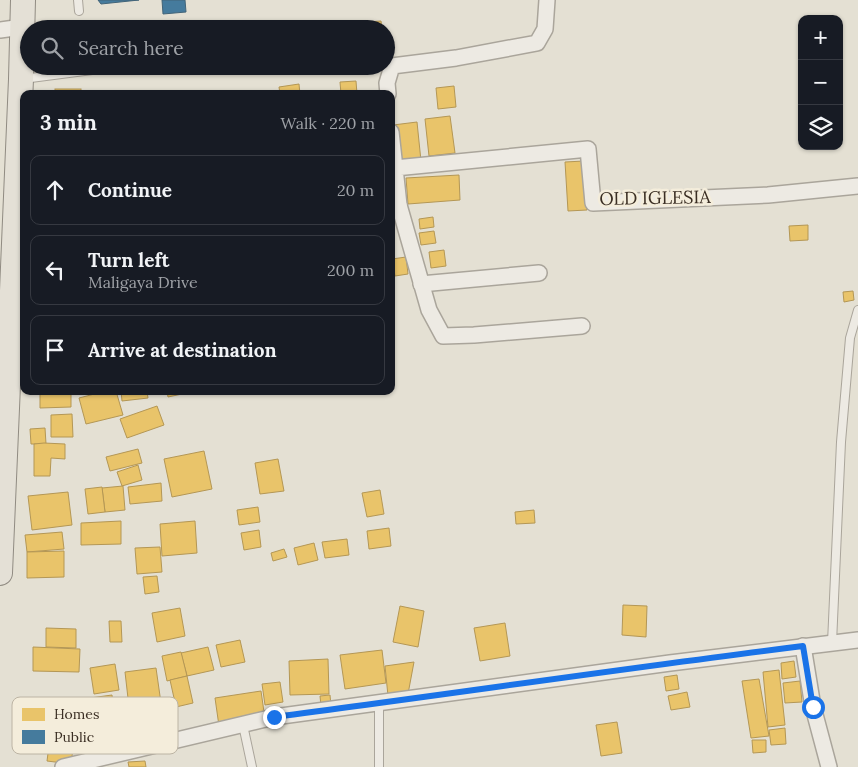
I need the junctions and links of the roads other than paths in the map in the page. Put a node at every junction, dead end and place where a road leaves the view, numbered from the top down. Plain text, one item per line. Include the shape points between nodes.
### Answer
1 (23, 0) edge
2 (78, 0) edge
3 (547, 0) edge
4 (79, 11) dead end
5 (11, 29) edge
6 (395, 66) edge
7 (20, 74) edge
8 (20, 75) edge
9 (53, 75) edge
10 (389, 75) edge
11 (21, 79) junction
12 (21, 90) edge
13 (388, 90) edge
14 (20, 156) edge
15 (395, 160) edge
16 (858, 186) edge
17 (395, 206) edge
18 (19, 232) edge
19 (539, 273) dead end
20 (421, 284) junction
21 (858, 310) edge
22 (582, 326) dead end
23 (10, 330) edge
24 (0, 573) edge
25 (858, 640) edge
26 (832, 643) junction
27 (803, 646) junction
28 (379, 703) junction
29 (243, 725) junction
30 (178, 740) edge
31 (121, 754) edge
32 (71, 766) edge
33 (252, 767) edge
34 (379, 767) edge
35 (829, 767) edge

1 - 5 main road
2 - 4 lane
3 - 6 street via 545,29 537,43
5 - 7 main road
8 - 11 main road
9 - 11 lane
10 - 13 street
11 - 12 main road
14 - 18 main road
15 - 16 street, OLD IGLESIA via 588,149 593,203 768,195
17 - 20 street
18 - 23 main road via 10,267
19 - 20 street
20 - 22 street via 429,310 443,336
21 - 26 lane via 850,338 841,442
23 - 24 main road
25 - 26 street
26 - 27 street
27 - 28 street
27 - 35 street via 813,707
28 - 29 street via 274,717
28 - 34 lane
29 - 30 street
29 - 33 lane
31 - 32 street

